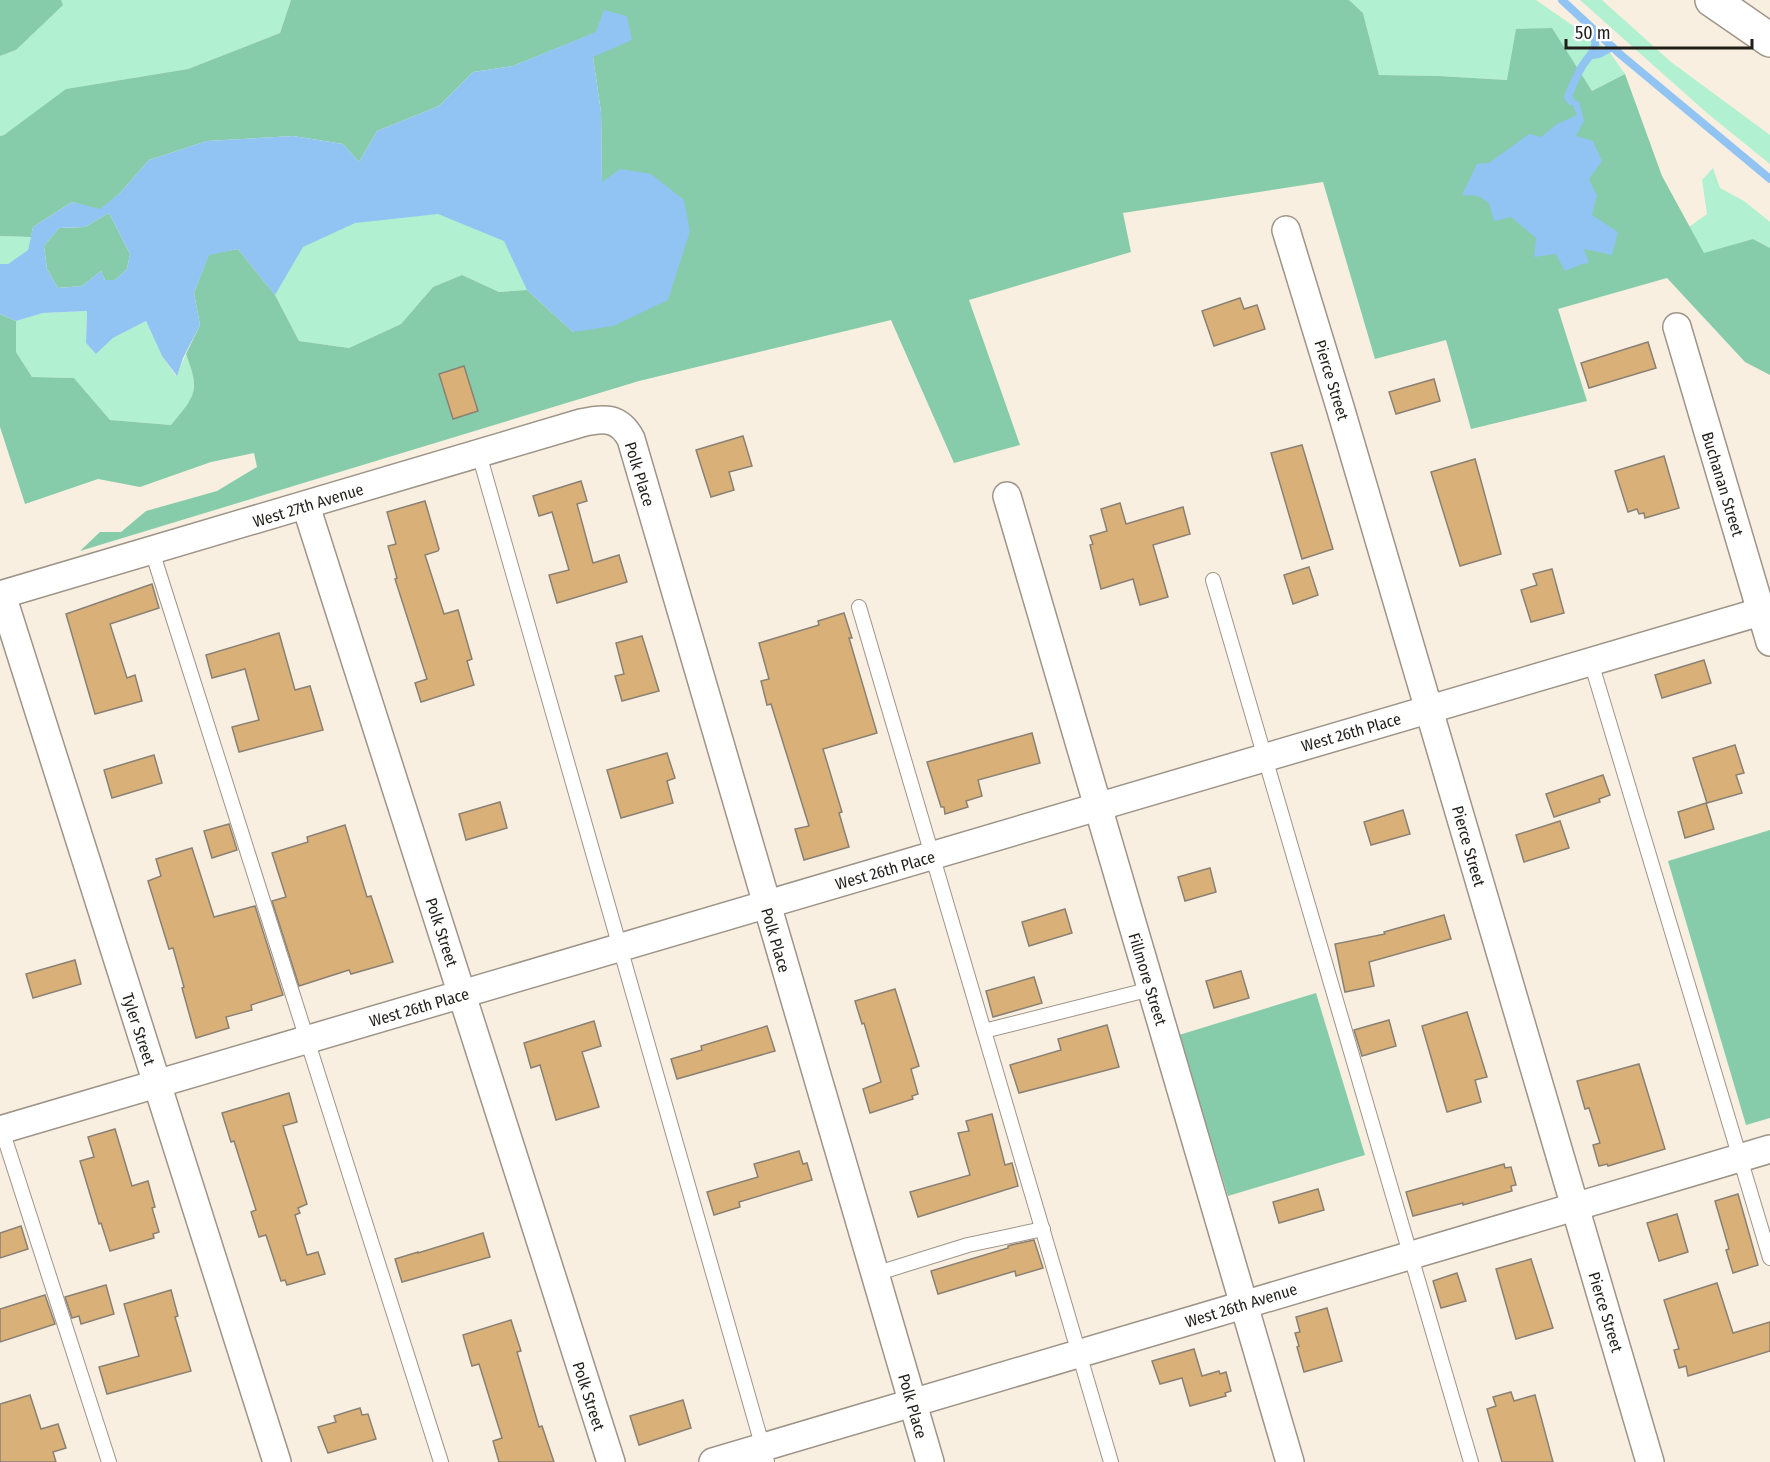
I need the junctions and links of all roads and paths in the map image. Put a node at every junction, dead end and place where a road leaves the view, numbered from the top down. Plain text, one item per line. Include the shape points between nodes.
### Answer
1 (1712, 0) edge
2 (1770, 40) edge
3 (1286, 230) dead end
4 (1677, 327) dead end
5 (617, 422) joint
6 (479, 454) junction
7 (1007, 496) dead end
8 (306, 506) junction
9 (152, 551) junction
10 (1213, 580) dead end
11 (1, 595) edge
12 (859, 607) dead end
13 (1766, 610) edge
14 (1770, 642) edge
15 (1592, 662) junction
16 (1429, 710) junction
17 (1265, 758) junction
18 (1097, 807) junction
19 (932, 856) junction
20 (765, 905) junction
21 (620, 948) junction
22 (1151, 989) junction
23 (462, 994) junction
24 (984, 1031) junction
25 (307, 1040) junction
26 (157, 1084) junction
27 (1, 1128) edge
28 (1770, 1149) edge
29 (1741, 1158) junction
30 (1575, 1207) junction
31 (1043, 1229) junction
32 (1410, 1255) junction
33 (1770, 1258) edge
34 (874, 1274) junction
35 (1244, 1304) junction
36 (1080, 1353) junction
37 (912, 1403) junction
38 (764, 1455) edge
39 (109, 1462) edge
40 (277, 1462) edge
41 (441, 1462) edge
42 (610, 1462) edge
43 (713, 1462) edge
44 (930, 1462) edge
45 (1112, 1462) edge
46 (1290, 1462) edge
47 (1471, 1462) edge
48 (1650, 1462) edge

1 - 2 highway
3 - 16 street, Pierce Street
4 - 13 street, Buchanan Street
5 - 6 street, West 27th Avenue via 581,423
5 - 20 street, Polk Place via 631,439
6 - 8 street, West 27th Avenue
6 - 21 lane
7 - 18 street, Fillmore Street
8 - 9 street, West 27th Avenue
8 - 23 street, Polk Street
9 - 11 street, West 27th Avenue
9 - 25 lane
10 - 17 lane
11 - 26 street, Tyler Street
12 - 19 lane
13 - 14 street, Buchanan Street
13 - 15 street, West 26th Place
15 - 16 street, West 26th Place
15 - 29 lane
16 - 17 street, West 26th Place
16 - 30 street, Pierce Street
17 - 18 street, West 26th Place
17 - 32 lane
18 - 19 street, West 26th Place
18 - 22 street, Fillmore Street
19 - 20 street, West 26th Place
19 - 24 lane
20 - 21 street, West 26th Place
20 - 34 street, Polk Place
21 - 23 street, West 26th Place
21 - 38 lane
22 - 24 lane
22 - 35 street, Fillmore Street
23 - 25 street, West 26th Place
23 - 42 street, Polk Street
24 - 31 lane
25 - 26 street, West 26th Place
25 - 41 lane
26 - 27 street, West 26th Place
26 - 40 street, Tyler Street
27 - 39 lane
28 - 29 street, West 26th Avenue
29 - 30 street, West 26th Avenue
29 - 33 lane
30 - 32 street, West 26th Avenue
30 - 48 street, Pierce Street
31 - 34 lane via 969,1245
31 - 36 lane
32 - 35 street, West 26th Avenue
32 - 47 lane
34 - 37 street, Polk Place
35 - 36 street, West 26th Avenue
35 - 46 street, Fillmore Street
36 - 37 street, West 26th Avenue
36 - 45 lane
37 - 38 street, West 26th Avenue
37 - 44 street, Polk Place
38 - 43 street, West 26th Avenue

